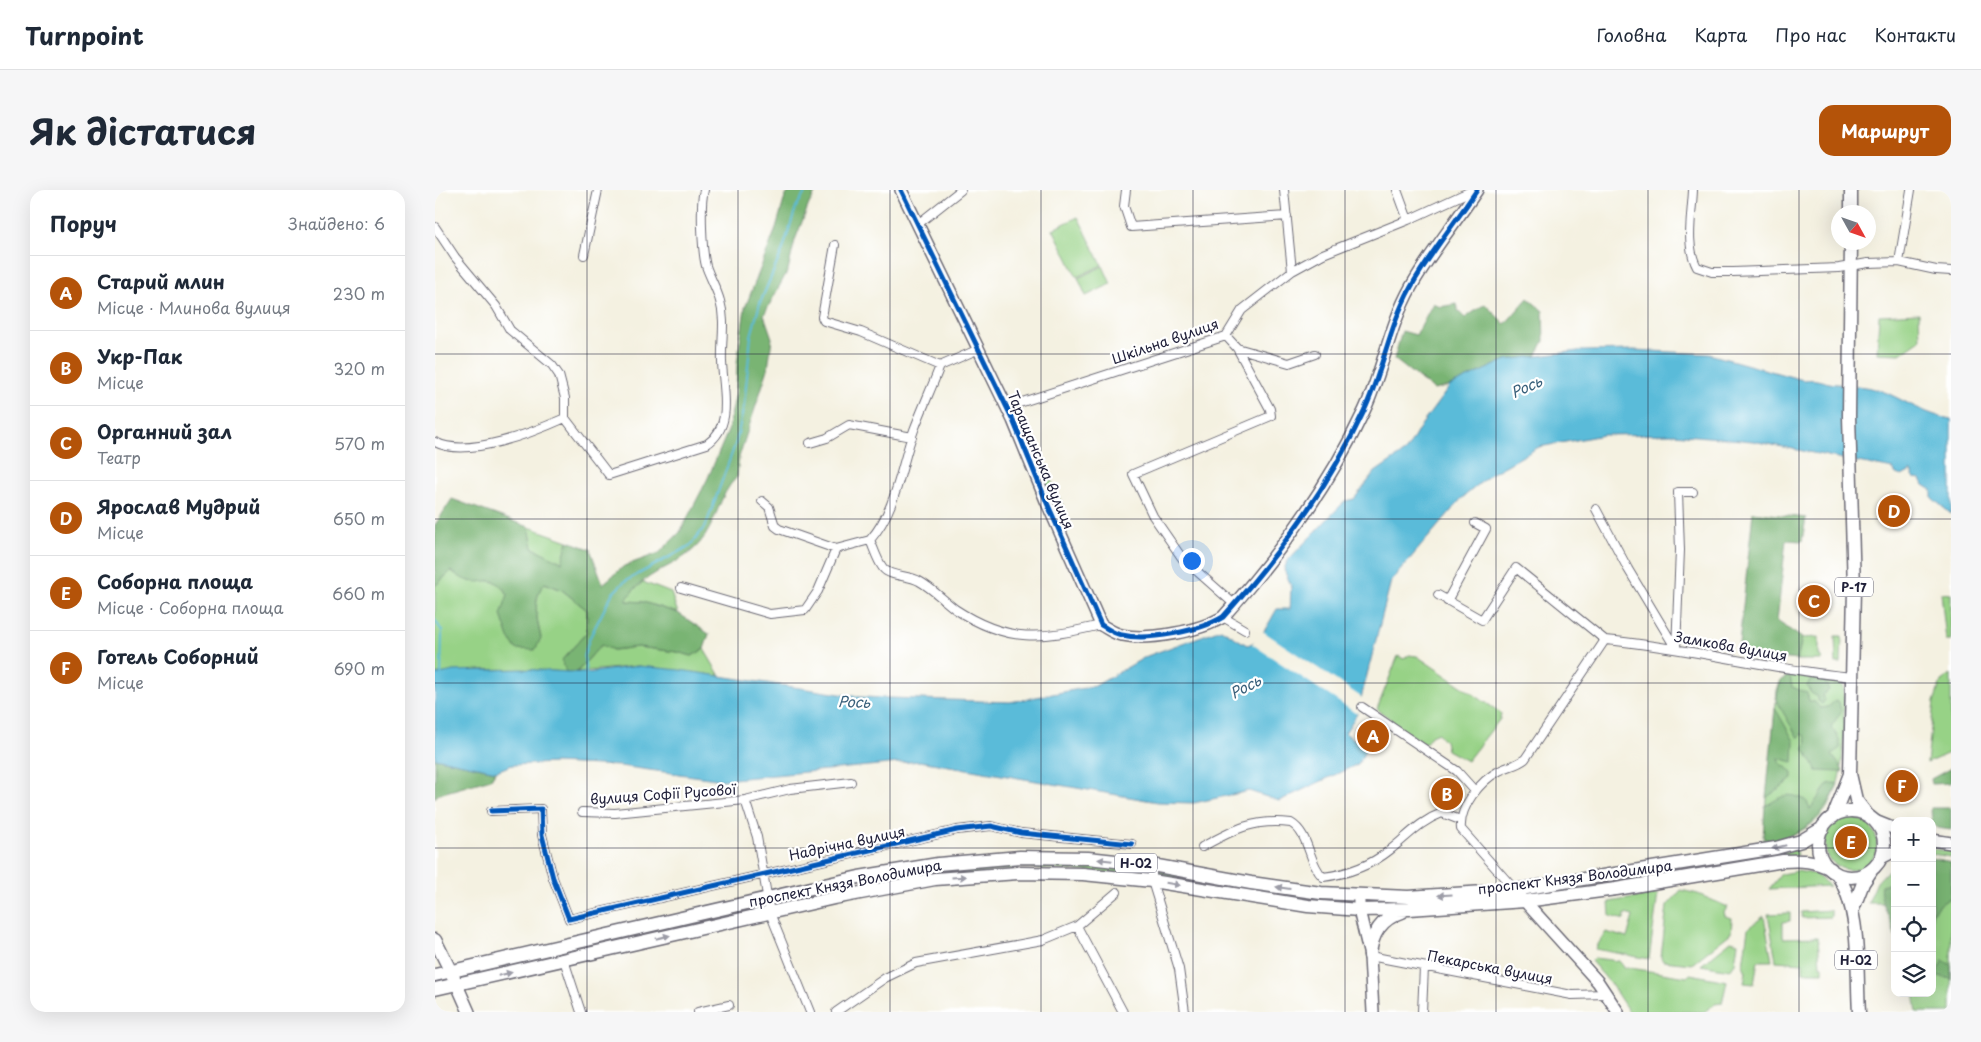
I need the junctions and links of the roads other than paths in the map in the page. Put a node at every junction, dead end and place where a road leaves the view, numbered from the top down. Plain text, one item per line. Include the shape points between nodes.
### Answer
1 (597, 190) edge
2 (704, 190) edge
3 (901, 190) edge
4 (961, 190) edge
5 (1126, 190) edge
6 (1284, 190) edge
7 (1397, 190) edge
8 (1473, 190) edge
9 (1477, 190) edge
10 (1693, 190) edge
11 (1851, 190) edge
12 (1911, 190) edge
13 (1851, 205) edge
14 (1287, 216) junction
15 (1408, 220) junction
16 (918, 224) junction
17 (435, 227) edge
18 (835, 245) dead end
19 (1851, 250) edge
20 (585, 255) dead end
21 (1899, 262) junction
22 (1851, 264) junction
23 (1292, 271) junction
24 (1951, 271) edge
25 (1227, 336) junction
26 (1237, 348) junction
27 (979, 349) junction
28 (1315, 354) dead end
29 (941, 366) junction
30 (1007, 407) junction
31 (565, 418) junction
32 (912, 437) junction
33 (435, 442) edge
34 (810, 443) dead end
35 (1693, 492) dead end
36 (762, 501) dead end
37 (1596, 509) dead end
38 (1475, 522) dead end
39 (870, 540) junction
40 (836, 548) junction
41 (681, 588) dead end
42 (1438, 595) dead end
43 (1447, 601) junction
44 (1235, 604) junction
45 (1223, 617) junction
46 (1101, 625) junction
47 (1245, 630) dead end
48 (1605, 640) junction
49 (1676, 649) junction
50 (1853, 677) junction
51 (1362, 708) dead end
52 (1850, 774) junction
53 (851, 782) dead end
54 (1475, 791) junction
55 (745, 800) junction
56 (491, 811) dead end
57 (582, 812) dead end
58 (1833, 817) junction
59 (1870, 817) junction
60 (1460, 820) junction
61 (1891, 827) edge
62 (1823, 828) junction
63 (1936, 841) edge
64 (1951, 843) edge
65 (1132, 844) dead end
66 (1202, 847) dead end
67 (1891, 853) edge
68 (1881, 858) junction
69 (1151, 865) junction
70 (1872, 870) junction
71 (764, 872) junction
72 (1834, 872) junction
73 (1152, 881) junction
74 (1515, 890) junction
75 (1117, 892) dead end
76 (1359, 895) junction
77 (767, 898) junction
78 (1525, 901) junction
79 (1409, 909) junction
80 (1853, 909) junction
81 (1359, 910) junction
82 (770, 913) junction
83 (1077, 926) junction
84 (435, 940) edge
85 (1370, 956) junction
86 (564, 960) junction
87 (1424, 967) junction
88 (451, 972) junction
89 (435, 975) edge
90 (457, 985) junction
91 (435, 988) edge
92 (1606, 994) junction
93 (729, 1005) dead end
94 (469, 1012) edge
95 (581, 1012) edge
96 (698, 1012) edge
97 (809, 1012) edge
98 (836, 1012) edge
99 (1123, 1012) edge
100 (1185, 1012) edge
101 (1373, 1012) edge
102 (1422, 1012) edge
103 (1618, 1012) edge
104 (1859, 1012) edge

1 - 20 street
2 - 31 street via 705,264 720,301 723,320 722,362 726,396 722,424 717,434 707,444 609,475
3 - 16 street, Таращанська вулиця
4 - 16 street
5 - 14 street via 1124,206 1131,227
6 - 14 street
7 - 15 street
8 - 15 street, Шкільна вулиця
9 - 44 street via 1411,287 1396,316 1365,410 1335,464 1283,546
10 - 22 street via 1690,241 1697,268 1733,272 1839,268
11 - 13 main road
12 - 21 street
14 - 23 street via 1286,233
15 - 23 street, Шкільна вулиця via 1323,254
16 - 27 street, Таращанська вулиця
17 - 31 street via 455,257 496,306 510,330 552,365 559,375 565,398
18 - 29 street via 824,321 861,332
19 - 22 main road, Р-17
21 - 22 street
21 - 24 street
22 - 50 main road, Р-17
23 - 25 street, Шкільна вулиця via 1242,310
25 - 26 street
25 - 30 street, Шкільна вулиця
26 - 28 street via 1289,363
26 - 44 street via 1271,416 1133,474 1153,516 1182,558
27 - 29 street
27 - 30 street, Таращанська вулиця
29 - 32 street
30 - 46 street, Таращанська вулиця
31 - 33 street via 502,443 458,447
32 - 34 street via 849,425 827,438
32 - 39 street via 898,489
35 - 49 street via 1678,492 1680,550
36 - 40 street via 769,507 779,529
37 - 49 street
38 - 43 street via 1486,530
39 - 40 street
39 - 46 street via 885,570 918,581 962,613 1000,633 1030,637 1063,634
40 - 41 street via 818,591 805,610 770,614
42 - 43 street
43 - 48 street via 1482,620 1516,568
44 - 45 street
45 - 46 street via 1196,628 1139,638 1119,635
45 - 47 street
48 - 49 street, Замкова вулиця
48 - 54 street via 1525,759 1499,771
49 - 50 street, Замкова вулиця via 1773,667
50 - 52 main road, Р-17
51 - 54 street via 1457,771
52 - 58 main road, Р-17
52 - 59 main road, Р-17 via 1856,800
53 - 55 street, вулиця Софії Русової via 790,789
54 - 60 street
55 - 57 street, вулиця Софії Русової via 615,813
55 - 71 street, вулиця Софії Русової
56 - 71 street, Надрічна вулиця via 541,809 542,835 553,878 569,919
58 - 59 main road via 1851,811
58 - 62 main road, Н-02
59 - 61 street
59 - 68 main road via 1883,837
60 - 66 street via 1443,813 1430,817 1377,859 1345,875 1323,877 1291,823 1270,820 1250,823
60 - 74 street via 1461,829
62 - 72 main road via 1819,836 1819,851
62 -> 74 main road, проспект Князя Володимира / Н-02 via 1801,841 1776,848
63 - 64 street
65 - 71 street, Надрічна вулиця via 1021,833 991,826 957,830
67 - 68 street
68 - 70 main road, Н-02
69 - 73 street
76 -> 69 main road, проспект Князя Володимира / Н-02 via 1251,883
69 -> 77 main road, проспект Князя Володимира / Н-02 via 1088,858 1020,857 938,864 893,870
70 - 72 main road via 1852,877
70 - 80 main road, Н-02
71 - 77 street, вулиця Софії Русової
72 - 78 main road, проспект Князя Володимира / Н-02 via 1818,862 1783,861
72 - 80 main road, Н-02 via 1845,886
73 -> 81 main road, проспект Князя Володимира / Н-02 via 1308,906
82 -> 73 main road, проспект Князя Володимира / Н-02 via 935,879 1017,873 1083,874
73 - 100 street via 1179,969
74 -> 76 main road, проспект Князя Володимира / Н-02 via 1408,897
74 - 78 street
75 - 83 street
76 - 81 street
77 - 82 street, вулиця Софії Русової
77 - 88 main road, проспект Князя Володимира / Н-02
78 - 79 main road, проспект Князя Володимира / Н-02
78 - 92 street
79 - 81 main road, проспект Князя Володимира / Н-02
79 - 85 main road via 1386,920 1378,928
80 - 104 main road, Н-02
81 - 85 street
86 -> 82 main road, проспект Князя Володимира / Н-02
82 - 97 street, вулиця Софії Русової
83 - 98 street via 1043,940 916,964 885,978
83 - 99 street
84 - 88 main road
85 - 87 street, Пекарська вулиця
85 - 101 street
90 -> 86 main road, проспект Князя Володимира / Н-02
86 - 95 street
87 - 92 street, Пекарська вулиця via 1572,995
87 - 102 street
88 - 89 main road, проспект Князя Володимира / Н-02
88 - 90 main road
90 - 91 main road, проспект Князя Володимира / Н-02
90 - 94 street
92 - 103 street
93 - 96 street

